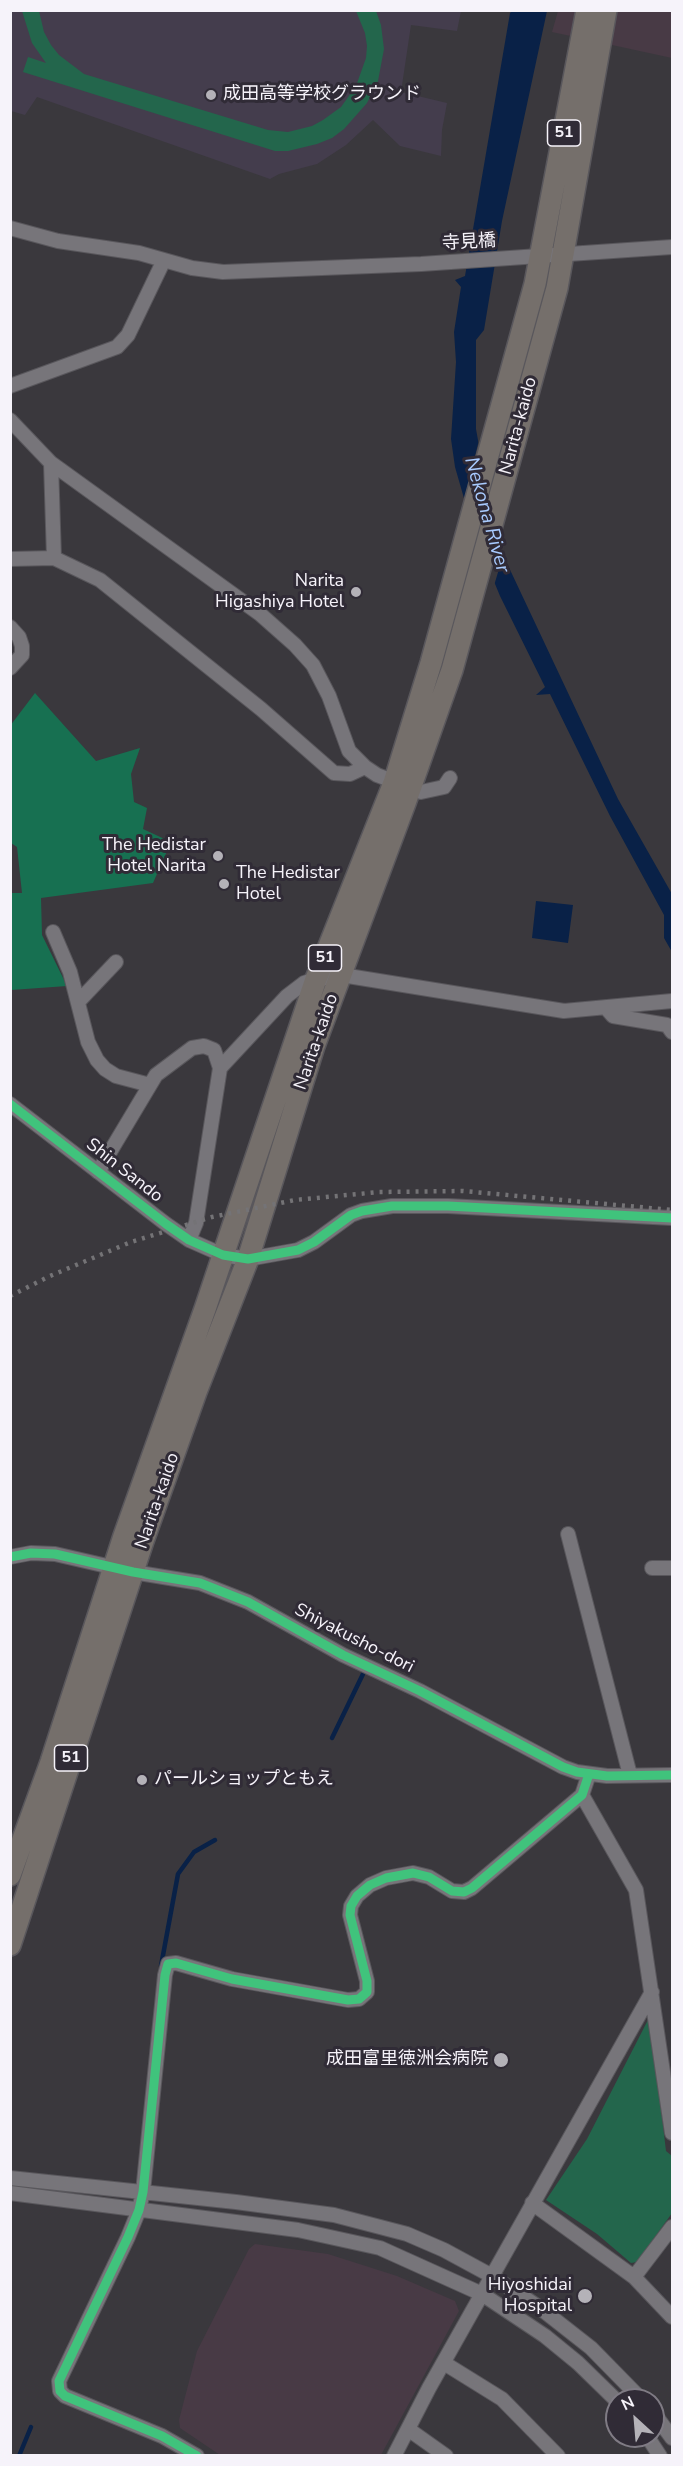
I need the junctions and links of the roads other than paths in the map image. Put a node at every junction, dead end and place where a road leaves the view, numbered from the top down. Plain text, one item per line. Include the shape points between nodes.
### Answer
1 (587, 10) edge
2 (606, 10) edge
3 (10, 228) edge
4 (672, 247) edge
5 (564, 255) junction
6 (541, 256) junction
7 (164, 260) junction
8 (10, 386) edge
9 (10, 420) edge
10 (51, 463) junction
11 (54, 558) junction
12 (10, 559) edge
13 (10, 627) edge
14 (10, 668) edge
15 (365, 767) junction
16 (450, 778) dead end
17 (403, 785) junction
18 (52, 932) dead end
19 (116, 962) dead end
20 (340, 976) junction
21 (316, 979) junction
22 (79, 1001) junction
23 (672, 1001) edge
24 (606, 1008) junction
25 (672, 1032) edge
26 (220, 1068) junction
27 (150, 1085) junction
28 (10, 1104) edge
29 (98, 1172) junction
30 (672, 1218) edge
31 (189, 1240) junction
32 (223, 1254) junction
33 (248, 1259) junction
34 (568, 1534) dead end
35 (10, 1557) edge
36 (652, 1568) dead end
37 (672, 1568) edge
38 (124, 1570) junction
39 (589, 1774) junction
40 (630, 1775) junction
41 (672, 1775) edge
42 (582, 1795) junction
43 (10, 1875) edge
44 (10, 1945) edge
45 (652, 1992) junction
46 (672, 2133) edge
47 (10, 2178) edge
48 (143, 2192) junction
49 (10, 2193) edge
50 (532, 2203) junction
51 (139, 2210) junction
52 (672, 2227) edge
53 (492, 2276) junction
54 (634, 2277) junction
55 (482, 2294) junction
56 (672, 2317) edge
57 (444, 2363) junction
58 (630, 2388) edge
59 (605, 2389) edge
60 (408, 2429) junction
61 (198, 2456) edge
62 (394, 2456) edge
63 (446, 2456) edge
64 (558, 2456) edge

1 - 6 highway, 51
2 - 5 highway, 51
3 - 7 street, 寺見橋 via 58,242
4 - 5 street, 寺見橋
5 - 6 street, 寺見橋
5 - 17 highway, Narita-kaido / 51 via 452,670
6 - 7 street, 寺見橋 via 223,272
6 - 17 highway, Narita-kaido / 51 via 431,663
7 - 8 street via 128,335 117,347
9 - 10 street
10 - 11 street
10 - 15 street via 260,614 295,645 314,665 349,751
11 - 12 street
11 - 15 street via 100,580 333,772 350,774
13 - 14 street via 19,637 22,655
15 - 17 street
16 - 17 street via 444,787 421,792
17 - 20 highway, Narita-kaido / 51
17 - 21 highway, Narita-kaido / 51
18 - 22 street
19 - 22 street
20 - 21 street
20 - 24 street via 564,1011
20 - 33 highway, Narita-kaido / 51 via 314,1046
21 - 26 street via 287,996
21 - 32 highway, Narita-kaido / 51
22 - 27 street via 88,1042 97,1060 116,1076
23 - 24 street
24 - 25 street via 613,1016 667,1025
26 - 27 street via 214,1050 204,1046 192,1048 156,1075
26 - 31 street via 196,1223
27 - 29 street
28 - 29 street, Shin Sando
29 - 31 street, Shin Sando
30 - 33 street via 448,1206 377,1208 351,1215 298,1250
31 - 32 street, Shin Sando
32 - 33 street, Shin Sando
32 - 38 highway, Narita-kaido / 51
33 - 38 highway, Narita-kaido / 51
34 - 40 street
35 - 38 street, Shiyakusho-dori via 56,1554
36 - 37 street
38 - 39 street, Shiyakusho-dori via 200,1583 234,1595 563,1767
38 - 43 highway, Narita-kaido / 51
38 - 44 highway, Narita-kaido / 51
39 - 40 street, Shiyakusho-dori
39 - 42 street
40 - 41 street, Shiyakusho-dori
42 - 45 street via 636,1890
42 - 48 street via 464,1892 452,1891 429,1877 413,1873 386,1878 363,1890 351,1906 367,1981 367,1992 359,1999 168,1964
45 - 46 street
45 - 50 street
47 - 48 street
48 - 51 street
48 - 53 street via 264,2205 370,2223 444,2250
49 - 51 street
50 - 53 street
50 - 54 street
51 - 55 street via 345,2239 381,2248
51 - 61 street via 59,2381 60,2391
52 - 54 street
53 - 55 street
53 - 58 street via 591,2348
54 - 56 street
55 - 57 street
55 - 59 street via 545,2336
57 - 60 street
57 - 64 street via 502,2399
60 - 62 street
60 - 63 street

